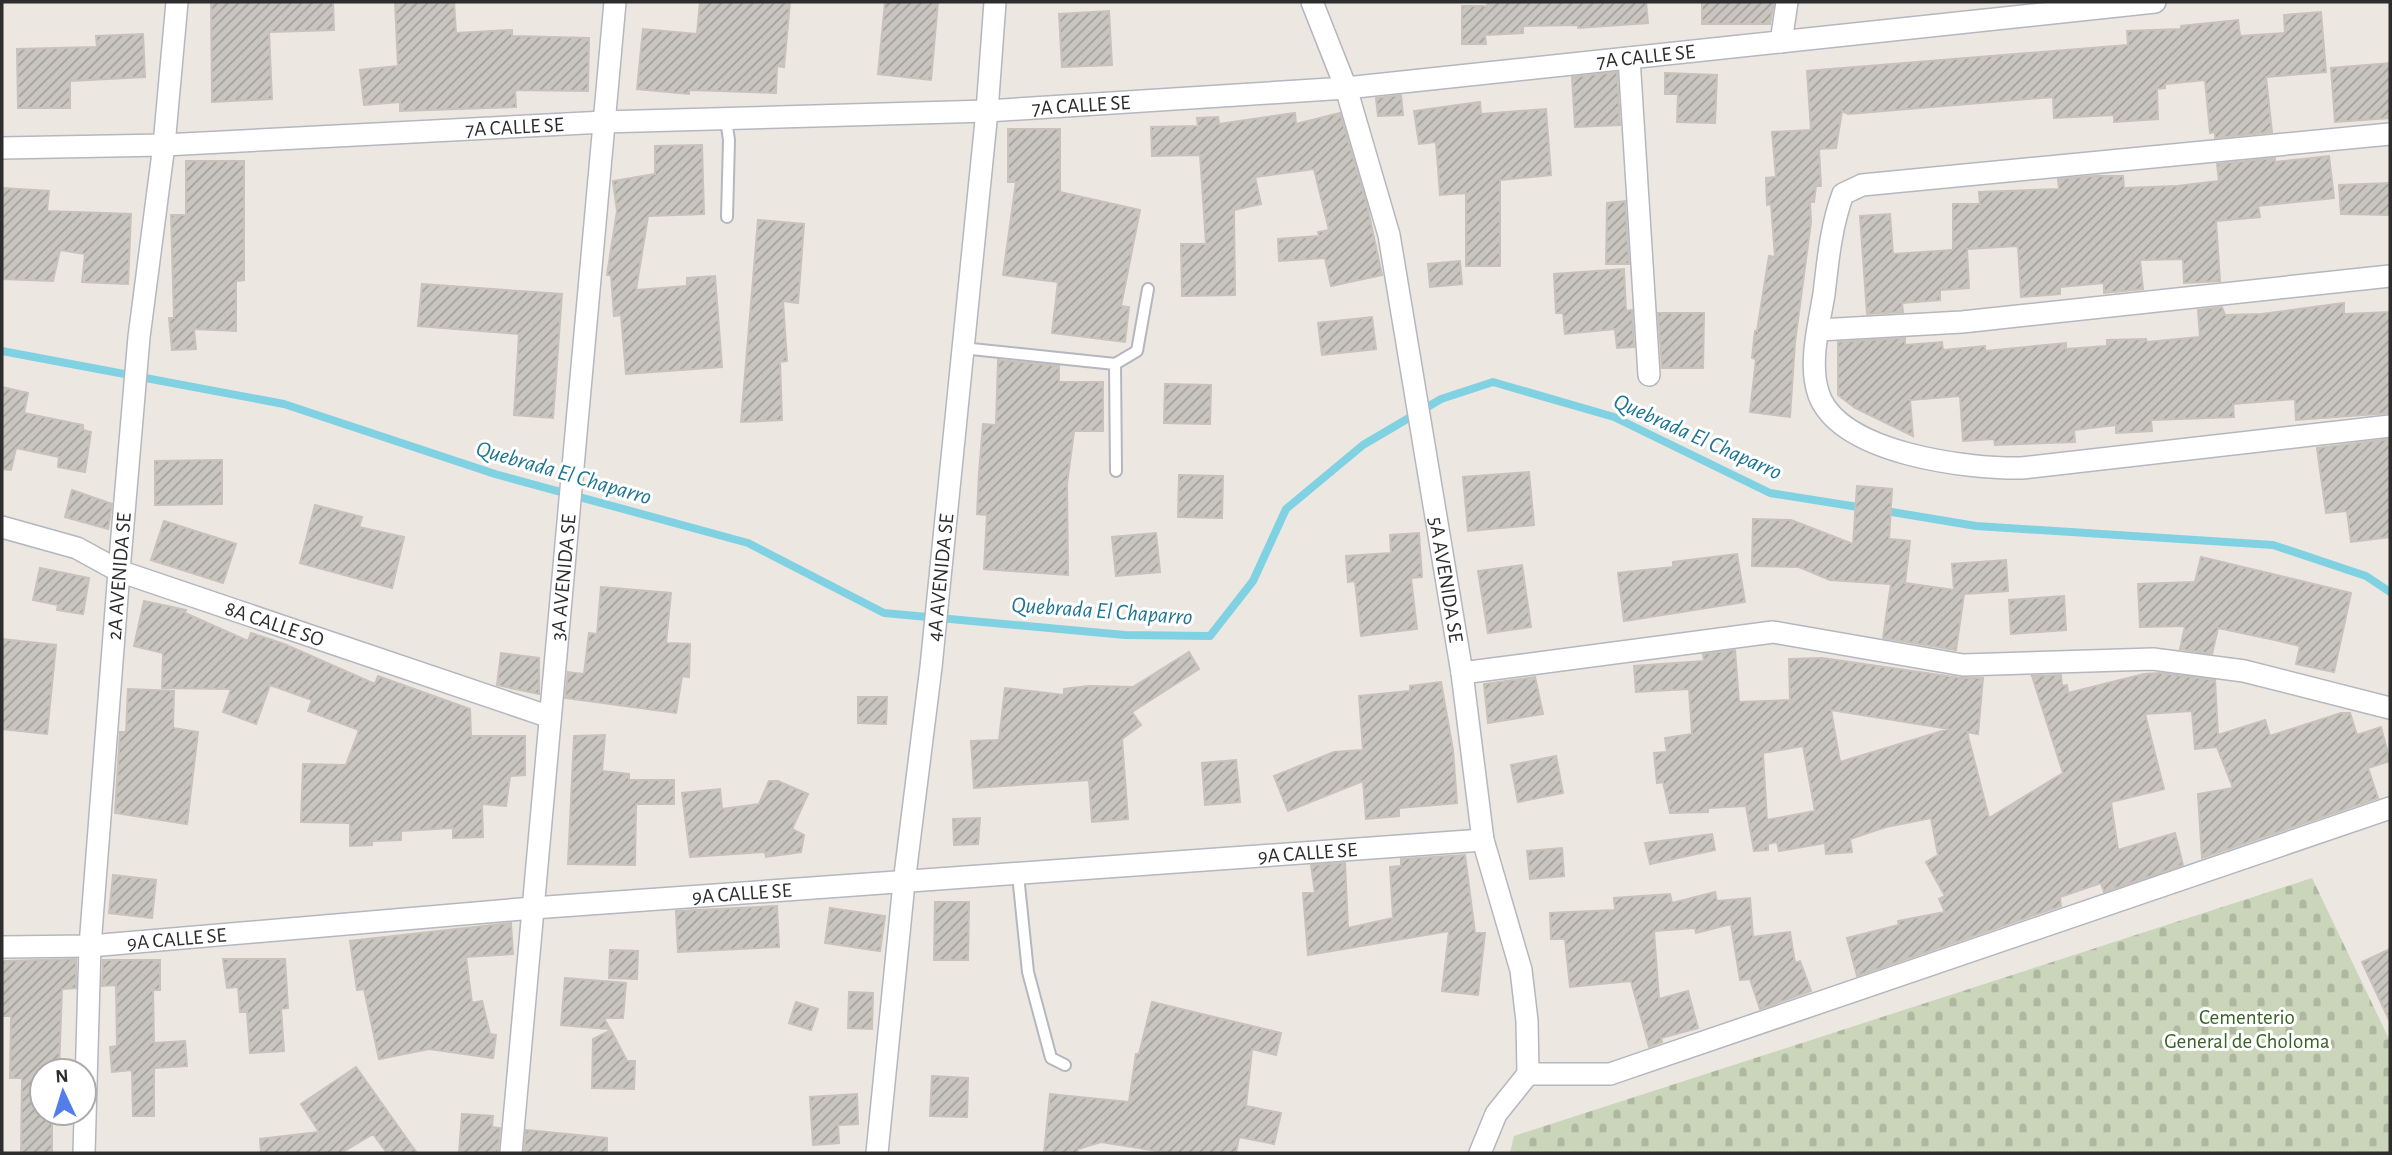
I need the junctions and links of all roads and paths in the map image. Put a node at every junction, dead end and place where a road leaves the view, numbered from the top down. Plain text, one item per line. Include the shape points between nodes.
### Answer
1 (177, 2) edge
2 (615, 2) edge
3 (995, 2) edge
4 (1312, 2) edge
5 (1787, 2) edge
6 (2155, 2) edge
7 (2060, 7) edge
8 (1781, 42) junction
9 (1629, 58) junction
10 (1346, 88) junction
11 (987, 111) junction
12 (726, 120) junction
13 (604, 122) junction
14 (2390, 134) edge
15 (164, 145) junction
16 (2, 148) edge
17 (727, 217) dead end
18 (2390, 276) edge
19 (1148, 289) dead end
20 (1819, 330) junction
21 (962, 348) junction
22 (1115, 364) junction
23 (1649, 375) dead end
24 (2390, 426) edge
25 (1116, 471) dead end
26 (2, 527) edge
27 (119, 571) junction
28 (1462, 673) junction
29 (2390, 709) edge
30 (550, 717) junction
31 (2390, 808) edge
32 (1483, 840) junction
33 (1018, 874) junction
34 (904, 883) junction
35 (533, 908) junction
36 (90, 946) junction
37 (2, 947) edge
38 (1065, 1066) dead end
39 (1528, 1074) junction
40 (84, 1153) edge
41 (511, 1153) edge
42 (877, 1153) edge
43 (1480, 1153) edge

1 - 15 street, 2A AVENIDA SE
2 - 13 street, 3A AVENIDA SE
3 - 11 street, 4A AVENIDA SE
4 - 10 street, 5A AVENIDA SE
5 - 8 street
6 - 7 street, 7A CALLE SE
7 - 8 street, 7A CALLE SE
8 - 9 street, 7A CALLE SE
9 - 10 street, 7A CALLE SE
9 - 23 street
10 - 11 street, 7A CALLE SE
10 - 28 street, 5A AVENIDA SE via 1389,235
11 - 12 street, 7A CALLE SE
11 - 21 street, 4A AVENIDA SE
12 - 13 street, 7A CALLE SE
12 - 17 lane
13 - 15 street, 7A CALLE SE
13 - 30 street, 3A AVENIDA SE
14 - 20 street via 1862,185 1843,194 1834,217
15 - 16 street, 7A CALLE SE
15 - 27 street, 2A AVENIDA SE via 139,337
18 - 20 street via 1962,322
19 - 22 lane via 1138,351
20 - 24 street via 1814,360 1819,395 1838,421 1872,441 1926,458 1981,468 2022,468
21 - 22 lane
21 - 34 street, 4A AVENIDA SE via 931,667
22 - 25 lane
26 - 27 street, 8A CALLE SO via 77,548
27 - 30 street, 8A CALLE SO
27 - 36 street, 2A AVENIDA SE
28 - 29 street via 1773,632 1963,665 2166,661 2244,671
28 - 32 street, 5A AVENIDA SE
30 - 35 street, 3A AVENIDA SE
31 - 39 street via 1610,1074
32 - 33 street, 9A CALLE SE
32 - 39 street, 5A AVENIDA SE via 1521,970
33 - 34 street, 9A CALLE SE
33 - 38 lane via 1028,972 1051,1058
34 - 35 street, 9A CALLE SE
34 - 42 street, 4A AVENIDA SE
35 - 36 street, 9A CALLE SE
35 - 41 street, 3A AVENIDA SE
36 - 37 street, 9A CALLE SE
36 - 40 street, 2A AVENIDA SE
39 - 43 street via 1496,1114

